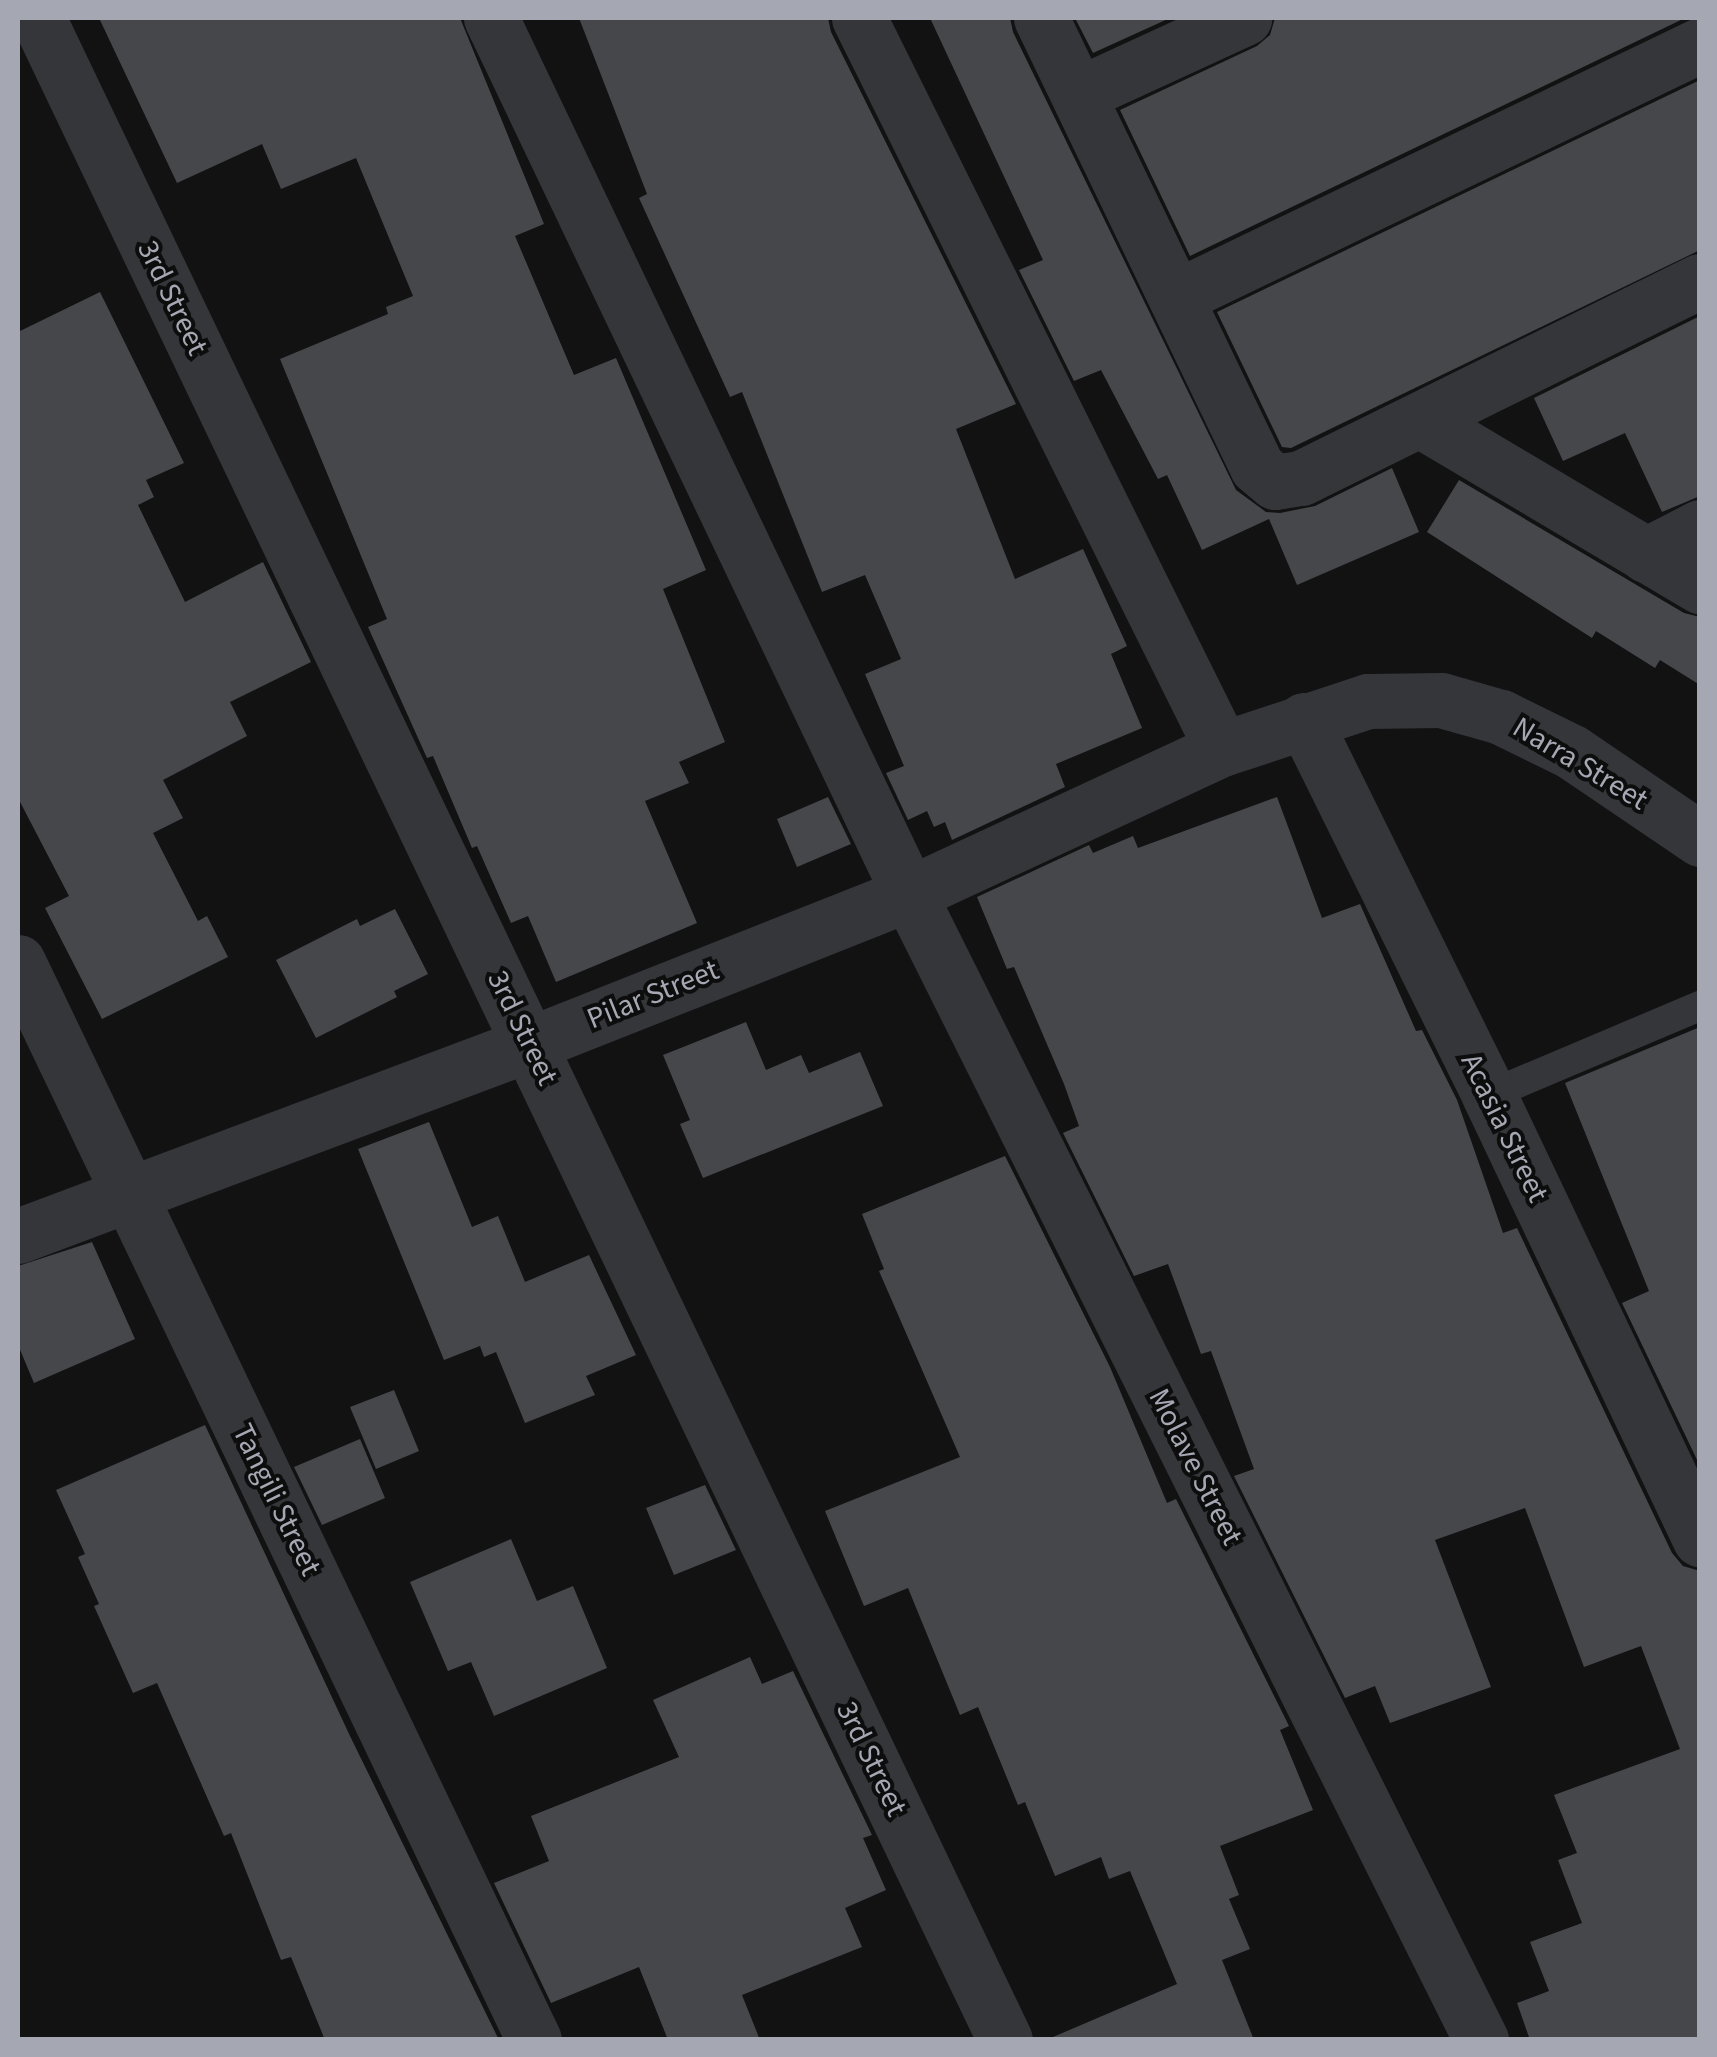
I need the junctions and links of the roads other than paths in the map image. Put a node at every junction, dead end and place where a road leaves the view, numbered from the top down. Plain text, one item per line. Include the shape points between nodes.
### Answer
1 (38, 18) edge
2 (491, 18) edge
3 (859, 18) edge
4 (1041, 18) edge
5 (1244, 18) edge
6 (1700, 45) edge
7 (1078, 94) junction
8 (1700, 282) edge
9 (1176, 297) junction
10 (1420, 420) junction
11 (1700, 527) edge
12 (1646, 554) junction
13 (1700, 586) edge
14 (1304, 720) junction
15 (1222, 749) junction
16 (1700, 840) edge
17 (909, 894) junction
18 (18, 962) edge
19 (1700, 1006) edge
20 (530, 1044) junction
21 (1489, 1095) junction
22 (130, 1194) junction
23 (18, 1236) edge
24 (1700, 1540) edge
25 (534, 2040) edge
26 (1005, 2040) edge
27 (1481, 2040) edge

1 - 20 street, 3rd Street
2 - 17 street, Molave Street
3 - 15 street
4 - 7 street
5 - 7 street
6 - 9 street
7 - 9 street
8 - 10 street
9 - 10 street via 1257,467 1275,482 1301,478
10 - 12 street
11 - 12 street
12 - 13 street
14 - 15 street, Narra Street
14 - 16 street, Narra Street via 1368,701 1441,700 1501,717 1572,752
14 - 21 street, Acasia Street
15 - 17 street, Pilar Street
17 - 20 street, Pilar Street
17 - 27 street, Molave Street
18 - 22 street, Tangili Street
19 - 21 lane
20 - 22 street, Pilar Street
20 - 26 street, 3rd Street
21 - 24 street, Acasia Street
22 - 23 street, Pilar Street
22 - 25 street, Tangili Street

